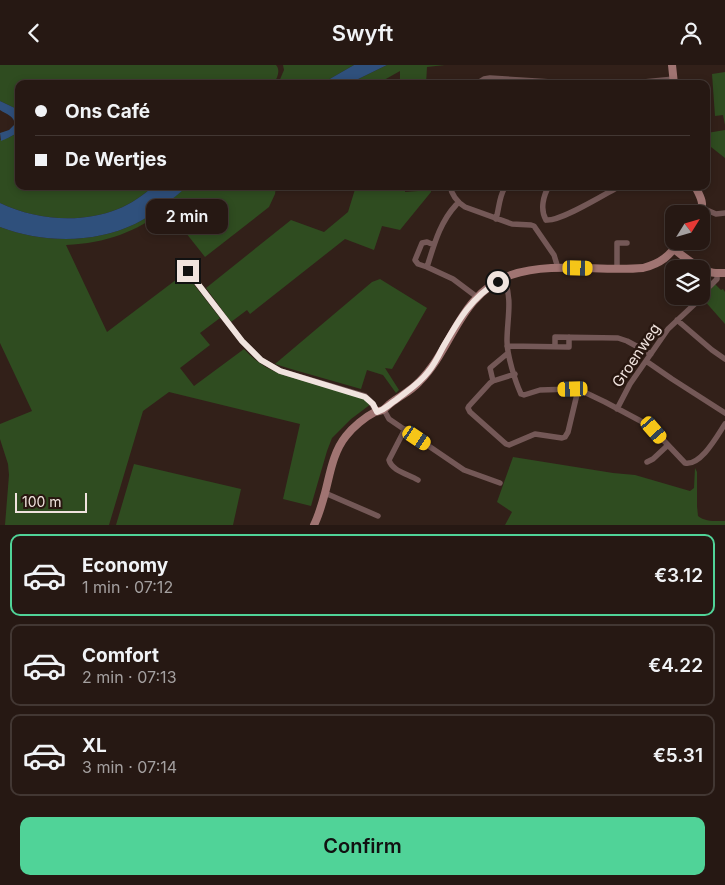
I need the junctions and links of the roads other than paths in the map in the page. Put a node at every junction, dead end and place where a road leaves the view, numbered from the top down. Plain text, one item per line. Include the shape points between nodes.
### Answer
1 (672, 65) edge
2 (482, 80) edge
3 (521, 80) edge
4 (674, 80) edge
5 (451, 190) edge
6 (503, 190) edge
7 (547, 190) edge
8 (613, 190) edge
9 (697, 190) edge
10 (456, 205) dead end
11 (702, 205) edge
12 (710, 213) edge
13 (725, 213) edge
14 (496, 219) junction
15 (546, 220) junction
16 (536, 228) junction
17 (627, 243) dead end
18 (434, 245) junction
19 (673, 250) edge
20 (675, 250) edge
21 (427, 267) junction
22 (558, 268) junction
23 (617, 269) junction
24 (188, 271) dead end
25 (721, 273) edge
26 (504, 279) junction
27 (477, 297) junction
28 (677, 320) junction
29 (569, 337) junction
30 (507, 346) junction
31 (555, 347) junction
32 (508, 353) junction
33 (651, 354) junction
34 (725, 359) edge
35 (646, 361) junction
36 (514, 374) junction
37 (493, 381) junction
38 (578, 390) junction
39 (617, 409) junction
40 (380, 411) junction
41 (725, 413) edge
42 (725, 424) edge
43 (405, 429) junction
44 (668, 445) junction
45 (647, 462) dead end
46 (418, 480) dead end
47 (500, 483) dead end
48 (325, 493) junction
49 (378, 516) dead end
50 (314, 525) edge

1 - 4 street
2 - 3 street
5 - 14 street via 461,205
6 - 14 street
7 - 15 street via 543,201
8 - 15 street via 570,213
9 - 11 street
10 - 18 street
12 - 13 street
14 - 16 street
15 - 16 street
16 - 22 street via 554,255
17 - 23 street via 617,243
18 - 21 street
18 - 21 street via 422,243 415,260
19 - 23 street via 652,266
20 - 25 street via 700,267
21 - 27 street via 453,279
22 - 23 street
22 - 26 street via 524,272
24 - 40 street via 242,341 261,360 280,371 365,397
25 - 28 street, Groenweg
26 - 27 street
26 - 30 street via 509,299
27 - 40 street via 460,318 428,372 415,386
28 - 33 street, Groenweg
28 - 34 street
29 - 31 street via 555,337
29 - 31 street via 569,347
29 - 33 street via 618,338
30 - 31 street
30 - 32 street
32 - 36 street
32 - 37 street via 490,368
33 - 35 street, Groenweg
35 - 39 street, Groenweg
35 - 41 street
36 - 37 street
36 - 38 street via 524,395 540,390
37 - 38 street via 468,409 509,445 535,434 565,437
38 - 39 street
39 - 44 street via 650,427
40 - 43 street
40 - 48 street via 350,431 341,444 332,463
42 - 44 street via 711,446 693,463 685,463
43 - 46 street via 389,460 390,465
43 - 47 street via 464,470
44 - 45 street
48 - 49 street
48 - 50 street

